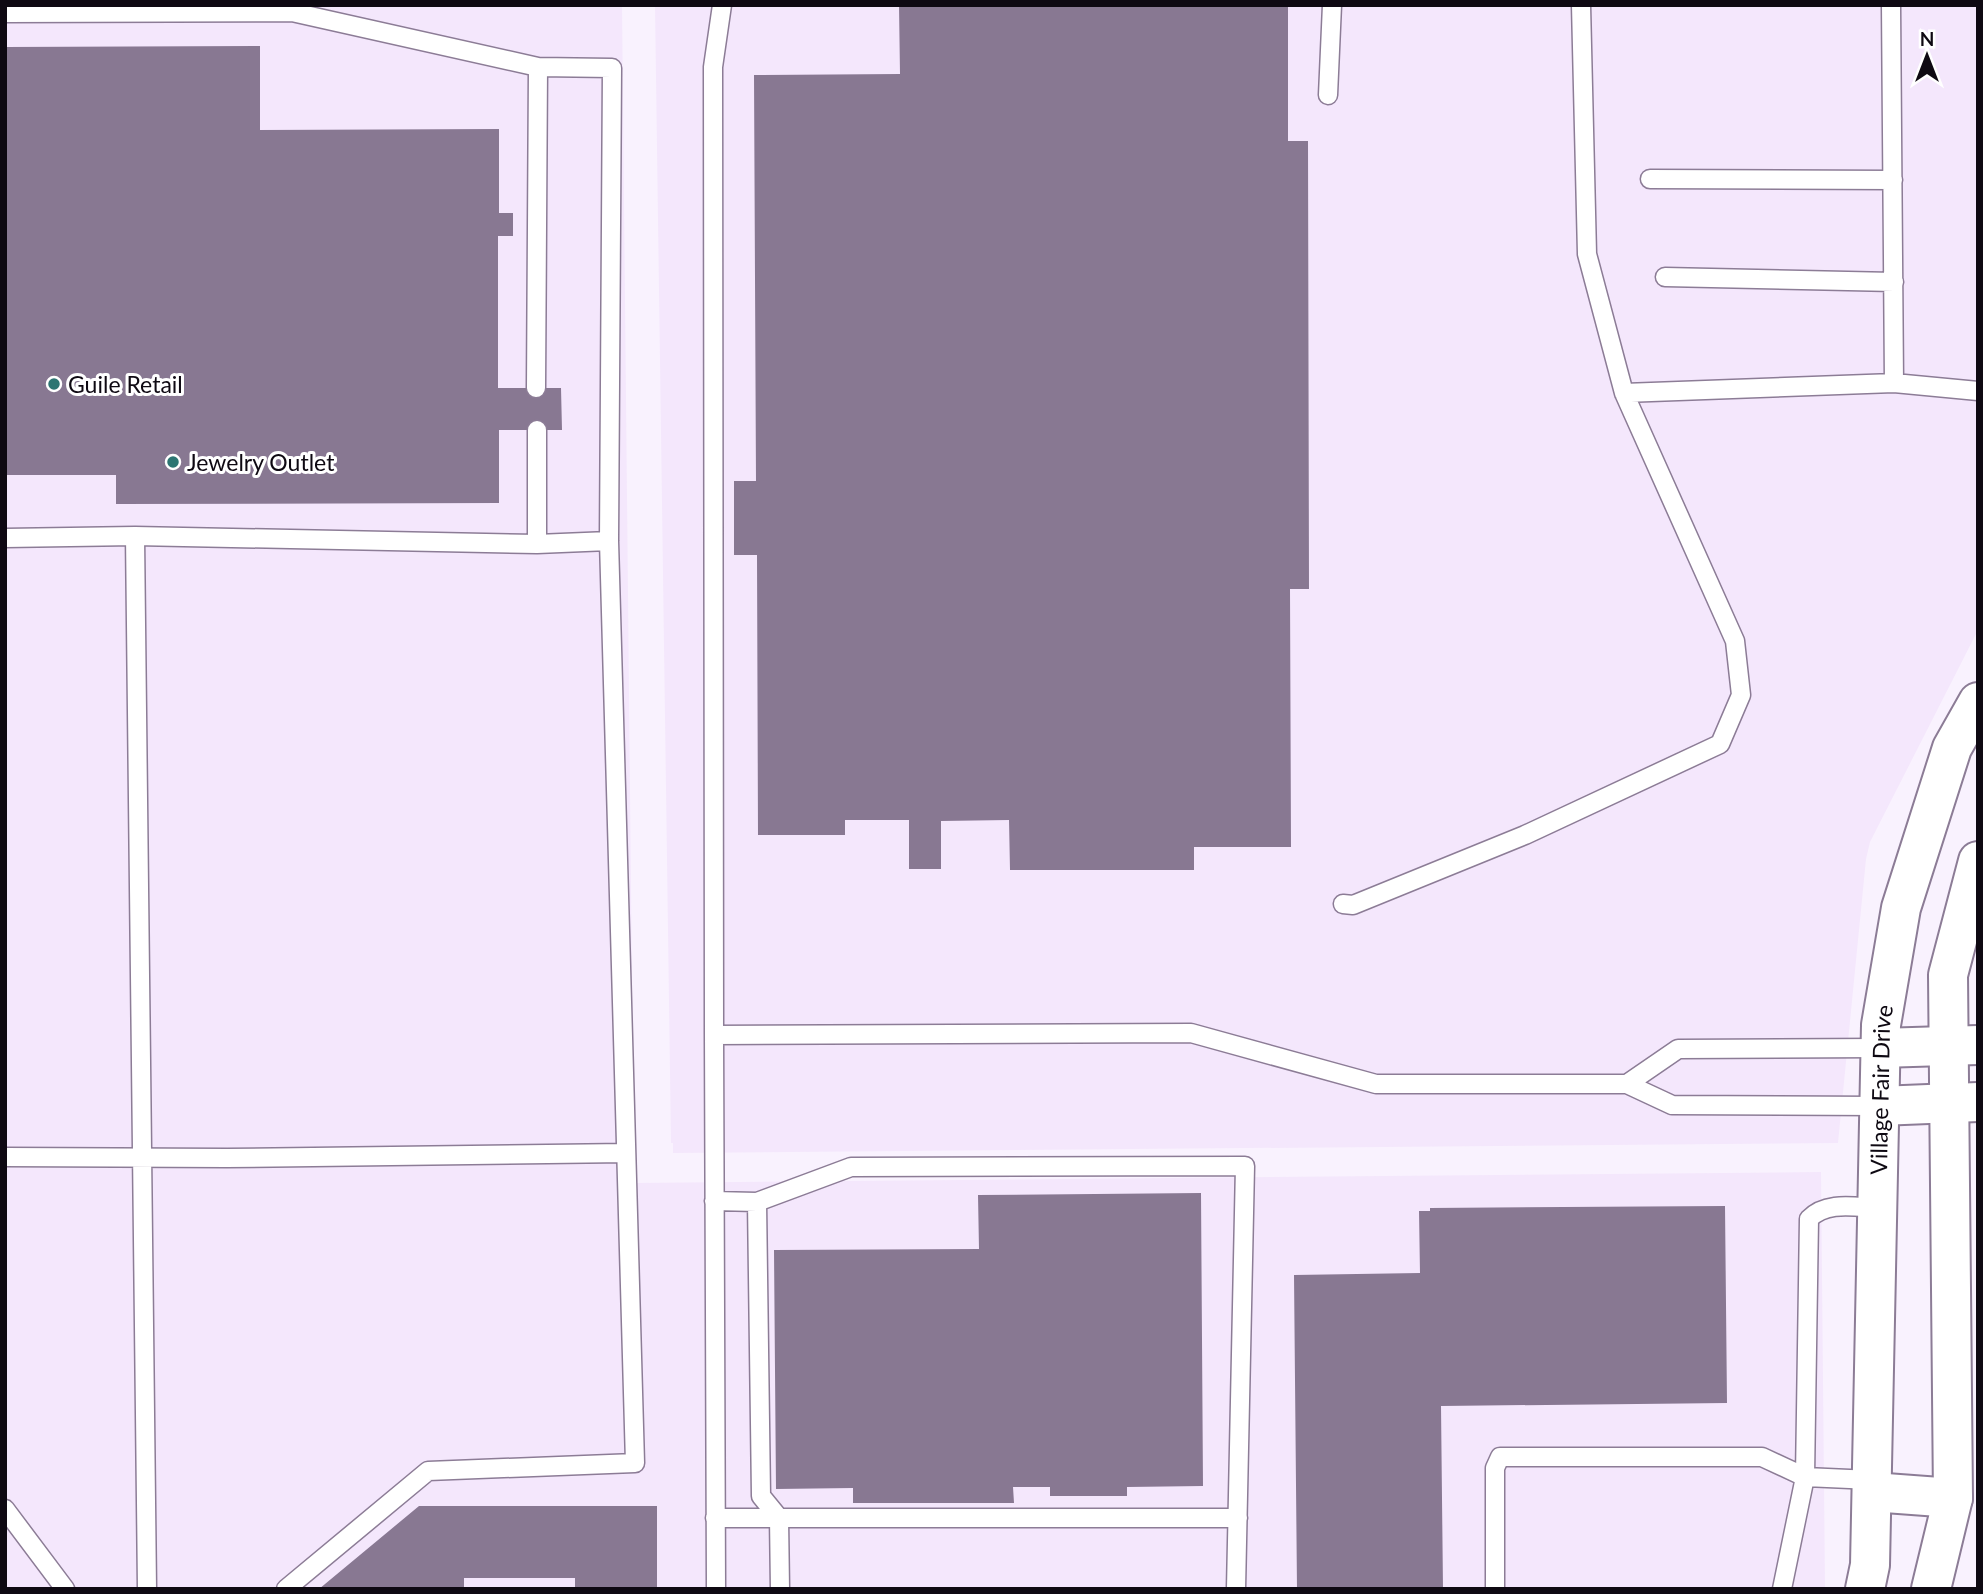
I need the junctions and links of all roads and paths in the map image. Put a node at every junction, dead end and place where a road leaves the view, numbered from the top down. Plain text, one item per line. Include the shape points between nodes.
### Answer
1 (722, 5) edge
2 (1332, 5) edge
3 (1581, 5) edge
4 (1891, 5) edge
5 (5, 13) edge
6 (538, 66) junction
7 (1328, 95) dead end
8 (1650, 179) dead end
9 (1893, 180) junction
10 (1665, 277) dead end
11 (1894, 282) junction
12 (1894, 383) junction
13 (536, 388) dead end
14 (1978, 391) edge
15 (1623, 393) junction
16 (537, 430) dead end
17 (135, 536) junction
18 (5, 538) edge
19 (609, 541) junction
20 (537, 544) junction
21 (1978, 702) edge
22 (1978, 861) edge
23 (1343, 904) dead end
24 (714, 1035) junction
25 (1963, 1046) edge
26 (1880, 1048) junction
27 (1628, 1084) junction
28 (1963, 1102) edge
29 (1879, 1106) junction
30 (626, 1153) junction
31 (5, 1157) edge
32 (141, 1157) junction
33 (715, 1202) junction
34 (757, 1202) junction
35 (1877, 1208) junction
36 (1805, 1477) junction
37 (1872, 1486) junction
38 (1953, 1498) junction
39 (5, 1509) edge
40 (715, 1518) junction
41 (779, 1518) junction
42 (1238, 1518) junction
43 (65, 1589) edge
44 (147, 1589) edge
45 (286, 1589) edge
46 (716, 1589) edge
47 (780, 1589) edge
48 (1236, 1589) edge
49 (1495, 1589) edge
50 (1782, 1589) edge
51 (1865, 1589) edge
52 (1931, 1589) edge

1 - 24 lane via 713,67
2 - 7 lane
3 - 15 lane via 1587,254
4 - 9 lane
5 - 6 lane via 292,12
6 - 13 lane
6 - 19 lane via 612,68
8 - 9 lane
9 - 11 lane
10 - 11 lane
11 - 12 lane
12 - 14 lane
12 - 15 lane
15 - 23 lane via 1735,641 1741,695 1720,744 1525,835 1353,905
16 - 20 lane
17 - 18 lane
17 - 20 lane
17 - 32 lane
19 - 20 lane
19 - 30 lane
21 - 26 street, Village Fair Drive via 1952,748 1901,908
22 - 25 street via 1948,975
24 - 27 lane via 1191,1033 1376,1084
24 - 33 lane
25 - 26 street
25 - 28 street
26 - 27 lane via 1678,1049
26 - 29 street, Village Fair Drive
27 - 29 lane via 1672,1105
28 - 29 street
28 - 38 street
29 - 35 street, Village Fair Drive
30 - 32 lane
30 - 45 lane via 635,1464 428,1471
31 - 32 lane
32 - 44 lane
33 - 34 lane
33 - 40 lane
34 - 41 lane via 761,1496
34 - 42 lane via 851,1167 1245,1166
35 - 36 lane via 1836,1206 1817,1211 1809,1219
35 - 37 street, Village Fair Drive
36 - 37 lane
36 - 49 lane via 1762,1457 1500,1457 1494,1468
36 - 50 lane
37 - 38 street
37 - 51 street, Village Fair Drive
38 - 52 street
39 - 43 lane
40 - 41 lane
40 - 46 lane
41 - 42 lane
41 - 47 lane
42 - 48 lane

